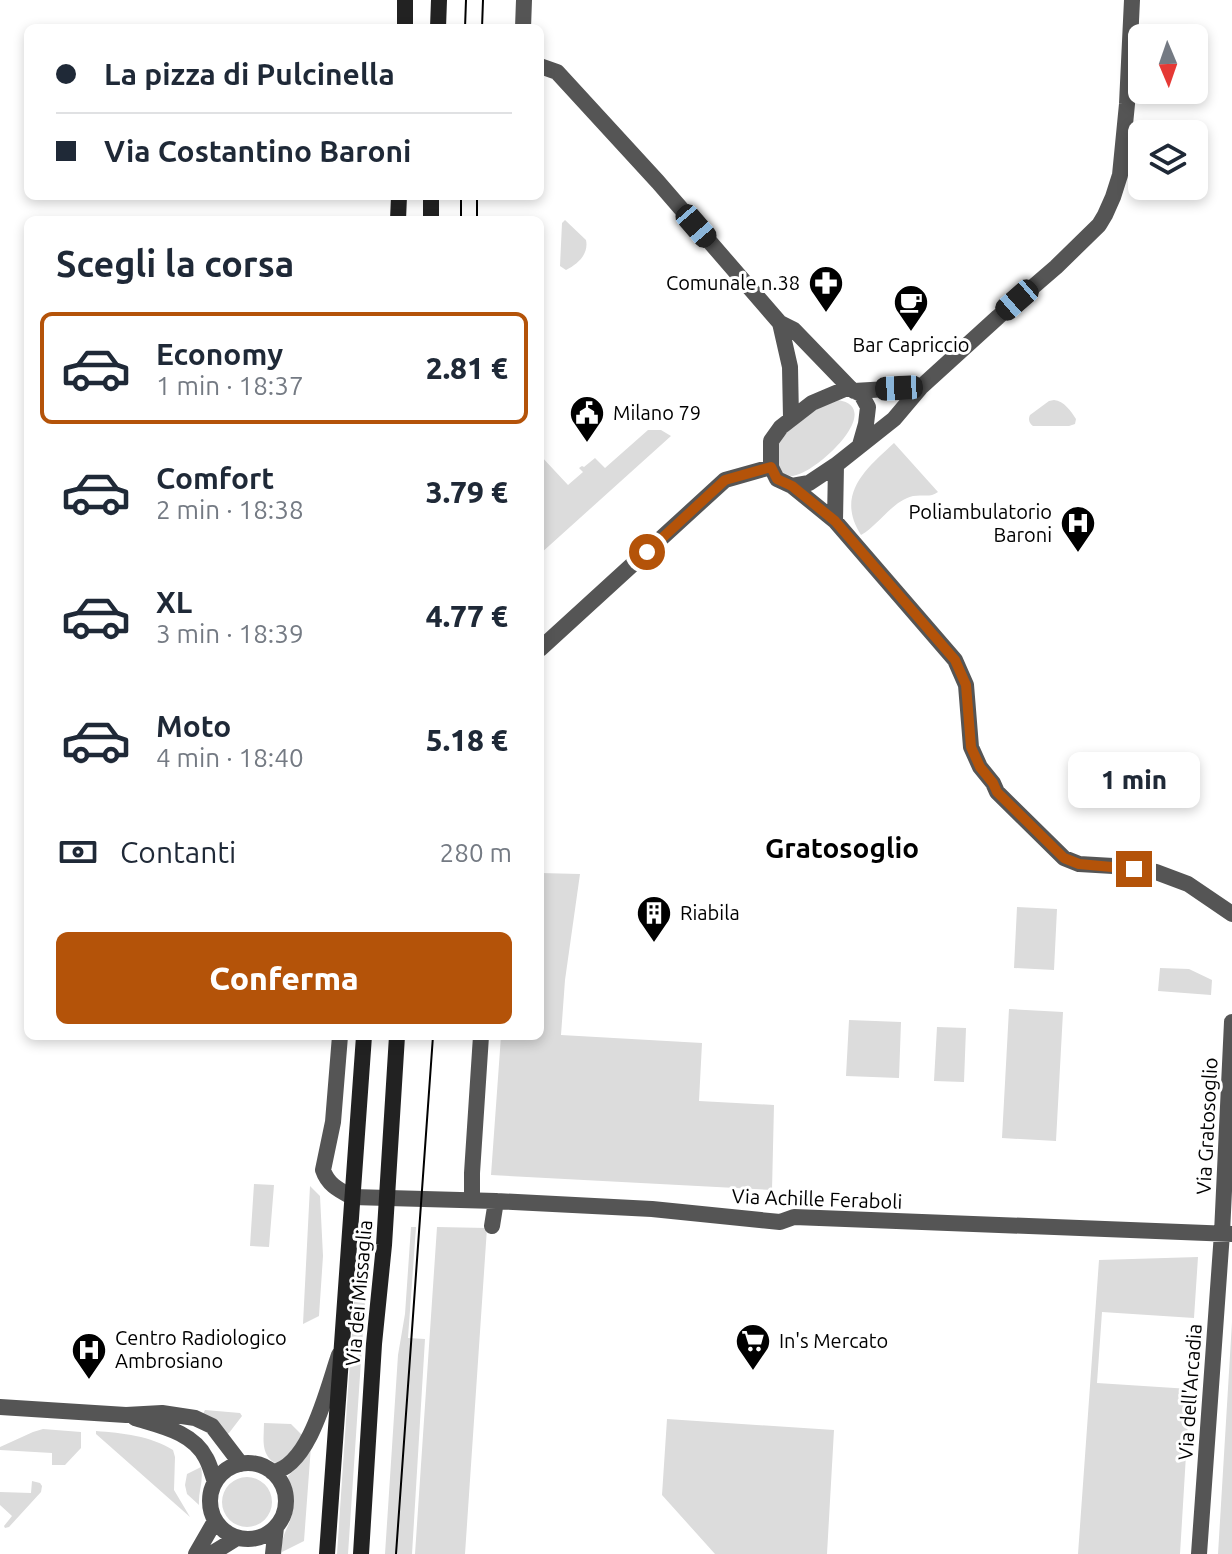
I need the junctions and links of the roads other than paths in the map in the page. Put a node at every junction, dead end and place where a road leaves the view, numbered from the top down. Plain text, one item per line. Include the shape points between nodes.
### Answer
1 (405, 0) edge
2 (439, 0) edge
3 (524, 0) edge
4 (1132, 0) edge
5 (405, 24) edge
6 (438, 24) edge
7 (523, 24) edge
8 (544, 67) edge
9 (780, 323) junction
10 (921, 387) junction
11 (853, 390) junction
12 (791, 418) junction
13 (860, 445) junction
14 (836, 465) junction
15 (771, 467) junction
16 (792, 486) junction
17 (835, 521) junction
18 (544, 645) edge
19 (1232, 916) edge
20 (1232, 1022) edge
21 (340, 1040) edge
22 (364, 1040) edge
23 (397, 1040) edge
24 (481, 1040) edge
25 (352, 1197) junction
26 (386, 1198) junction
27 (472, 1200) junction
28 (496, 1201) junction
29 (492, 1226) dead end
30 (1227, 1233) edge
31 (341, 1350) junction
32 (0, 1407) edge
33 (126, 1415) junction
34 (241, 1464) junction
35 (272, 1472) junction
36 (215, 1482) junction
37 (215, 1521) junction
38 (276, 1527) junction
39 (244, 1539) junction
40 (196, 1554) edge
41 (211, 1554) edge
42 (265, 1554) edge
43 (273, 1554) edge
44 (327, 1554) edge
45 (361, 1554) edge
46 (1199, 1554) edge

1 - 5 main road
2 - 6 main road
3 - 7 street
4 - 10 street via 1120,175 1105,215 1056,267
8 - 9 street via 557,72 584,101
9 - 11 street via 794,330
9 - 12 street via 790,367
10 - 11 street
10 - 13 street via 894,419
11 - 12 street via 833,393
11 - 13 street via 868,407
12 - 15 street via 771,441
13 - 14 street
14 - 16 street via 809,483
14 - 17 street
15 - 16 street via 777,479
15 - 18 street via 725,480
16 - 17 street
17 - 19 street via 955,660 966,685 970,742 980,767 1056,852 1079,864 1156,872 1188,884
20 - 30 street, Via Gratosoglio
21 - 25 street, Via dei Missaglia via 323,1170 334,1188
22 - 25 main road, Via dei Missaglia
23 - 26 main road, Via dei Missaglia
24 - 27 street
25 - 26 street, Via Achille Feraboli
25 - 31 main road, Via dei Missaglia
26 - 27 street, Via Achille Feraboli
26 - 45 main road, Via dei Missaglia
27 - 28 street, Via Achille Feraboli
28 - 29 street
28 - 30 street, Via Achille Feraboli via 780,1222 794,1217
30 - 46 street, Via dell'Arcadia
31 - 35 street via 310,1437 289,1465
31 - 44 main road, Via dei Missaglia
32 - 33 street
33 - 34 street via 195,1418 212,1426
33 - 36 street via 193,1441 207,1458
34 - 35 street
34 - 36 street
35 - 38 street via 286,1501
36 - 37 street via 209,1503
37 - 39 street via 224,1532
37 - 40 street
38 - 39 street via 264,1536
38 - 43 street
39 - 41 street
39 - 42 street

